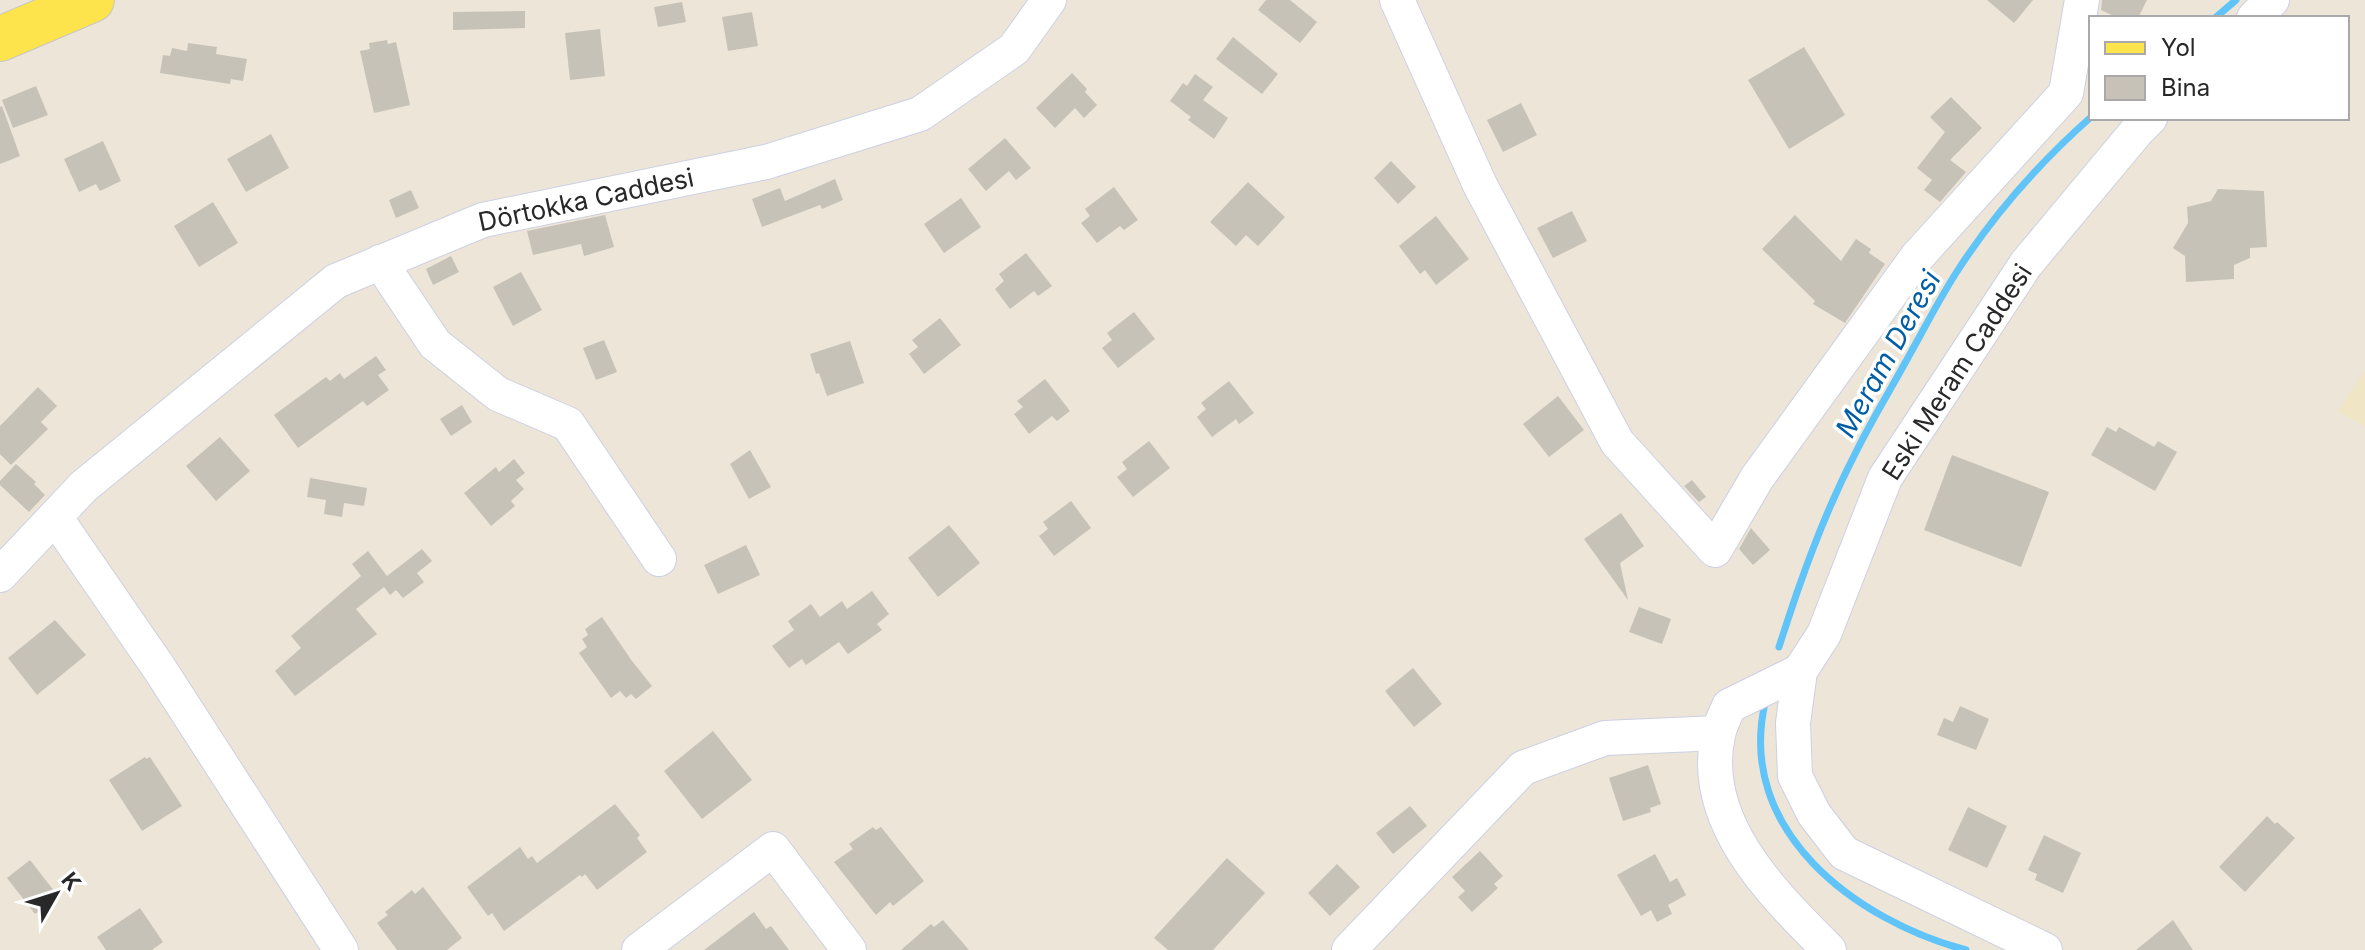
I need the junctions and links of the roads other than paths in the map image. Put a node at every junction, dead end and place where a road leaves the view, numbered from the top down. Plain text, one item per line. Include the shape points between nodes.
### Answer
1 (51, 0) edge
2 (92, 0) edge
3 (1049, 0) edge
4 (1397, 0) edge
5 (2082, 0) edge
6 (2272, 0) edge
7 (2256, 16) edge
8 (0, 22) edge
9 (0, 39) edge
10 (2148, 120) edge
11 (380, 262) junction
12 (55, 517) junction
13 (659, 559) dead end
14 (0, 575) edge
15 (1800, 671) junction
16 (1718, 733) junction
17 (341, 950) edge
18 (639, 950) edge
19 (849, 950) edge
20 (1349, 950) edge
21 (1829, 950) edge
22 (2045, 950) edge

1 - 8 main road
2 - 9 main road
3 - 11 street, Dörtokka Caddesi via 1014,49 920,114 766,162 483,220
4 - 5 street via 1480,185 1617,442 1715,550 1757,478 1917,257 2066,93
6 - 7 street
10 - 15 street, Eski Meram Caddesi via 2026,264 1885,478 1824,634
11 - 12 street, Dörtokka Caddesi via 336,281 84,486
11 - 13 street via 435,344 498,394 568,424
12 - 14 street, Dörtokka Caddesi
12 - 17 street
15 - 16 street via 1729,706
15 - 22 street via 1793,723 1795,776 1814,814 1844,853
16 - 20 street via 1605,738 1523,768
16 - 21 street via 1716,785 1726,824 1775,896
18 - 19 street via 773,849

